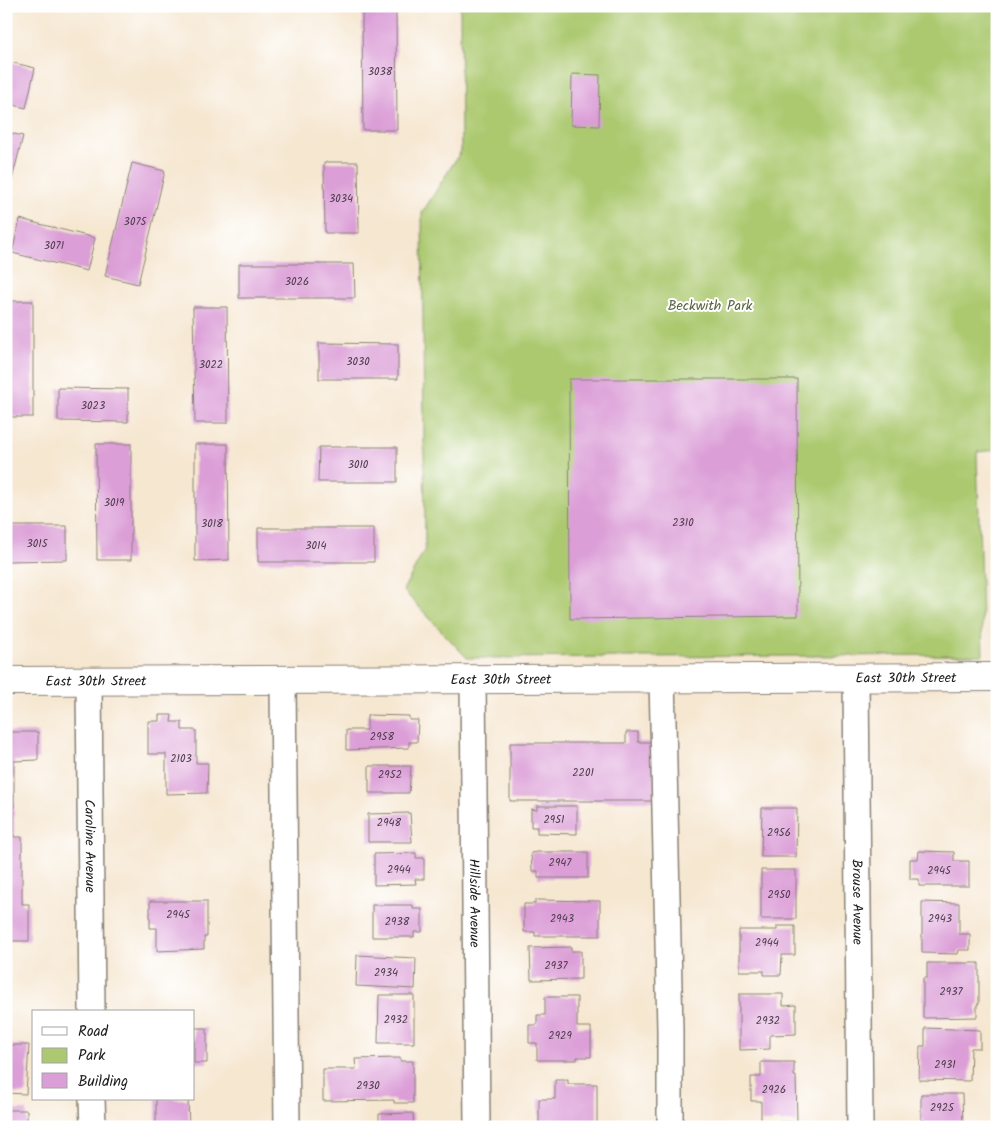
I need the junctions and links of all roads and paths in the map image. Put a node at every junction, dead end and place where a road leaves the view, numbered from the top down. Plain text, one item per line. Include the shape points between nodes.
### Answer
1 (997, 677) edge
2 (662, 678) junction
3 (856, 678) junction
4 (473, 679) junction
5 (283, 680) junction
6 (6, 681) edge
7 (89, 681) junction
8 (92, 1010) edge
9 (92, 1100) edge
10 (93, 1127) edge
11 (288, 1127) edge
12 (477, 1127) edge
13 (670, 1127) edge
14 (860, 1127) edge

1 - 3 main road, East 30th Street
2 - 3 main road, East 30th Street
2 - 4 main road, East 30th Street
2 - 13 street
3 - 14 street, Brouse Avenue
4 - 5 main road, East 30th Street
4 - 12 street, Hillside Avenue
5 - 7 main road, East 30th Street
5 - 11 street
6 - 7 main road, East 30th Street
7 - 8 street, Caroline Avenue
9 - 10 street

